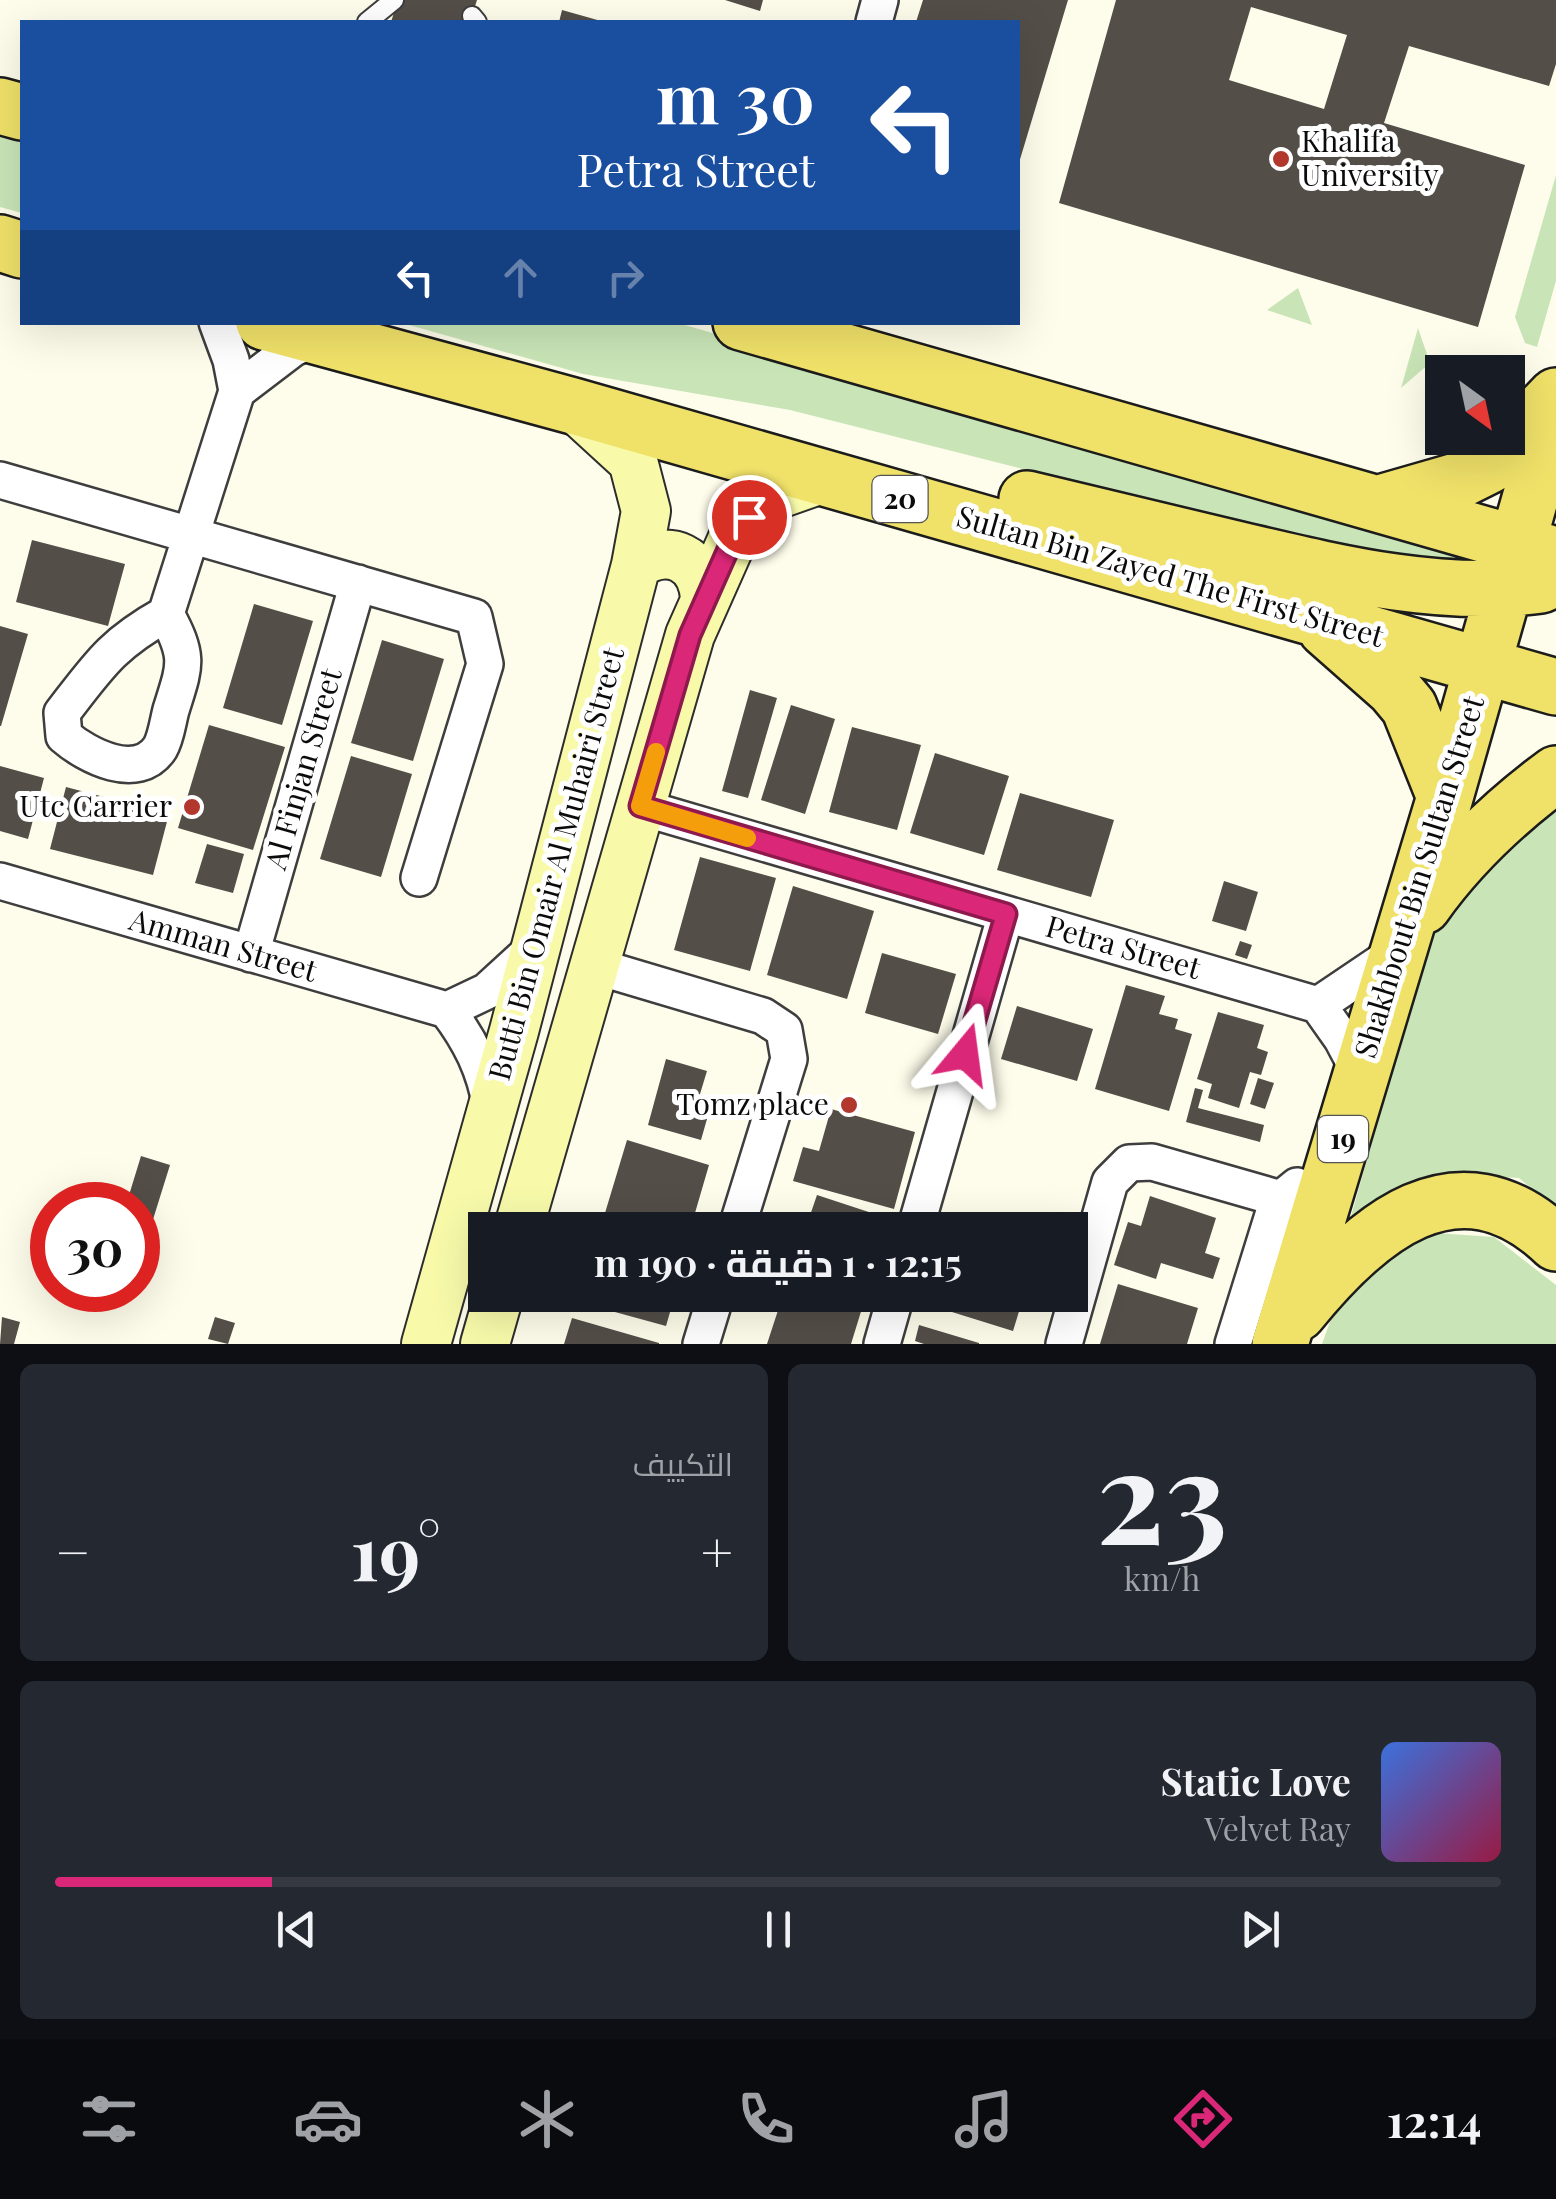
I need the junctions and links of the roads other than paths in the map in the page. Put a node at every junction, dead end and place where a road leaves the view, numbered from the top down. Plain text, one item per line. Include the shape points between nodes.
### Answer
1 (394, 0) edge
2 (369, 20) edge
3 (218, 325) edge
4 (274, 325) edge
5 (760, 325) edge
6 (315, 338) junction
7 (860, 341) edge
8 (237, 391) junction
9 (1556, 396) edge
10 (573, 406) junction
11 (1556, 408) edge
12 (824, 478) junction
13 (0, 480) edge
14 (912, 503) junction
15 (1380, 503) junction
16 (191, 535) junction
17 (636, 565) junction
18 (1539, 575) edge
19 (358, 584) junction
20 (705, 598) junction
21 (166, 614) dead end
22 (1313, 618) junction
23 (1483, 666) junction
24 (1556, 687) edge
25 (1556, 774) edge
26 (1446, 797) junction
27 (640, 806) junction
28 (419, 878) dead end
29 (0, 881) edge
30 (1006, 914) junction
31 (1400, 942) junction
32 (537, 945) junction
33 (250, 954) junction
34 (594, 966) junction
35 (1318, 1005) junction
36 (447, 1010) junction
37 (1361, 1075) junction
38 (492, 1110) junction
39 (1335, 1170) junction
40 (1281, 1199) junction
41 (523, 1212) edge
42 (742, 1212) edge
43 (919, 1212) edge
44 (1556, 1243) edge
45 (494, 1312) edge
46 (711, 1312) edge
47 (891, 1312) edge
48 (1266, 1340) edge
49 (426, 1344) edge
50 (485, 1344) edge
51 (701, 1344) edge
52 (882, 1344) edge
53 (1064, 1344) edge

1 - 2 lane
3 - 8 street
4 - 6 main road, Sultan Bin Zayed The First Street / 20
5 - 7 main road
6 - 8 street
6 - 10 main road, Sultan Bin Zayed The First Street / 20
7 - 15 main road
8 - 16 street
9 - 15 main road via 1488,466
10 - 12 main road, Sultan Bin Zayed The First Street / 20
10 - 17 street, Butti Bin Omair Al Muhairi Street via 633,461 646,511
11 - 18 main road, Shakhbout Bin Sultan Street / 19
12 - 14 main road, Sultan Bin Zayed The First Street / 20
12 - 20 street, Butti Bin Omair Al Muhairi Street via 770,497 738,527
13 - 16 street
14 - 18 main road via 976,487 1348,576 1438,589
14 - 22 main road, Sultan Bin Zayed The First Street / 20
15 - 18 main road
16 - 19 street
16 - 21 street
17 - 20 street via 648,556 676,554 698,571
17 - 32 street, Butti Bin Omair Al Muhairi Street
18 - 23 main road, Shakhbout Bin Sultan Street / 19
19 - 28 street via 474,617 485,664
19 - 33 street, Al Finjan Street
20 - 27 street, Butti Bin Omair Al Muhairi Street
22 - 23 main road, Sultan Bin Zayed The First Street / 20
22 - 26 main road via 1409,707
23 - 24 main road, Sultan Bin Zayed The First Street / 20
23 - 26 main road, Shakhbout Bin Sultan Street / 19
25 - 31 main road via 1469,849
26 - 31 main road, Shakhbout Bin Sultan Street / 19
27 - 30 street, Petra Street
27 - 34 street, Butti Bin Omair Al Muhairi Street
29 - 33 street, Amman Street
30 - 35 street, Petra Street
30 - 43 street
31 - 35 street
31 - 37 main road, Shakhbout Bin Sultan Street / 19
32 - 36 street via 488,991
32 - 38 street, Butti Bin Omair Al Muhairi Street
33 - 36 street, Amman Street
34 - 41 street, Butti Bin Omair Al Muhairi Street
34 - 42 street via 763,1016 784,1030 789,1059
35 - 37 street
36 - 38 street via 477,1057
37 - 39 main road, Shakhbout Bin Sultan Street / 19
38 - 49 street, Butti Bin Omair Al Muhairi Street
39 - 40 street
39 - 48 main road, Shakhbout Bin Sultan Street / 19
40 - 48 street
40 - 53 street via 1152,1162 1130,1163 1110,1182
44 - 48 main road via 1516,1212 1490,1204 1436,1202 1412,1210 1363,1242
45 - 50 street
46 - 51 street
47 - 52 street

